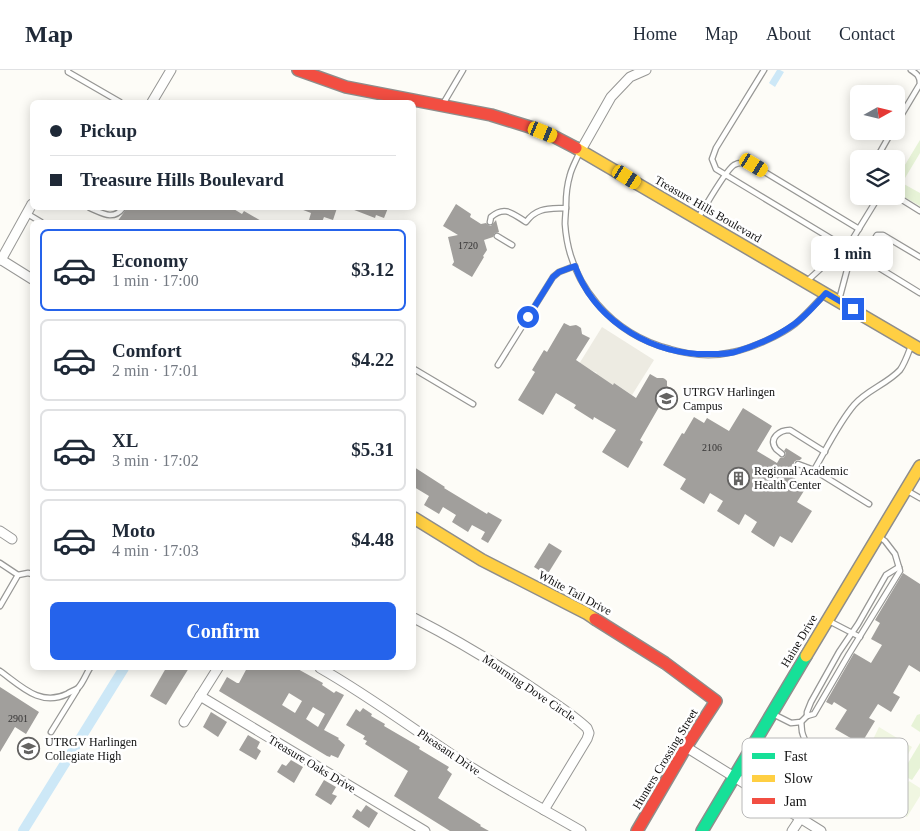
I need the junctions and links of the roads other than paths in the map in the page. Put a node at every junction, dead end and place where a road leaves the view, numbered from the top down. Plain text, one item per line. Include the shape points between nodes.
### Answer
1 (68, 70) edge
2 (171, 70) edge
3 (298, 70) edge
4 (463, 70) edge
5 (646, 70) edge
6 (764, 70) edge
7 (911, 70) edge
8 (117, 100) edge
9 (153, 100) edge
10 (416, 100) edge
11 (416, 100) edge
12 (442, 105) junction
13 (905, 109) edge
14 (581, 150) junction
15 (725, 175) junction
16 (905, 202) edge
17 (874, 205) edge
18 (30, 207) edge
19 (566, 208) junction
20 (94, 210) edge
21 (102, 210) edge
22 (121, 210) edge
23 (920, 211) edge
24 (26, 213) junction
25 (100, 213) junction
26 (38, 220) edge
27 (697, 220) junction
28 (490, 222) dead end
29 (859, 229) junction
30 (497, 236) dead end
31 (852, 240) junction
32 (512, 246) dead end
33 (845, 247) junction
34 (851, 255) junction
35 (920, 257) edge
36 (863, 258) junction
37 (0, 259) edge
38 (575, 266) junction
39 (30, 278) edge
40 (806, 282) junction
41 (826, 293) junction
42 (920, 293) edge
43 (839, 301) junction
44 (916, 347) edge
45 (498, 365) dead end
46 (416, 370) edge
47 (473, 404) dead end
48 (825, 452) junction
49 (782, 454) dead end
50 (798, 464) dead end
51 (920, 466) edge
52 (814, 470) junction
53 (906, 489) junction
54 (920, 498) edge
55 (869, 504) dead end
56 (416, 519) edge
57 (1, 534) edge
58 (878, 536) junction
59 (12, 539) dead end
60 (0, 564) edge
61 (899, 567) junction
62 (30, 574) edge
63 (18, 576) junction
64 (0, 606) edge
65 (416, 619) edge
66 (827, 620) junction
67 (852, 633) junction
68 (860, 637) junction
69 (89, 670) edge
70 (217, 670) edge
71 (325, 670) edge
72 (0, 671) edge
73 (78, 688) junction
74 (200, 696) junction
75 (716, 701) joint
76 (772, 714) junction
77 (807, 716) junction
78 (184, 722) dead end
79 (801, 722) junction
80 (51, 732) dead end
81 (757, 738) edge
82 (804, 738) edge
83 (686, 747) junction
84 (742, 763) edge
85 (734, 776) junction
86 (742, 781) edge
87 (544, 810) junction
88 (800, 819) joint
89 (424, 831) edge
90 (581, 831) edge
91 (638, 831) edge
92 (702, 831) edge
93 (792, 831) edge
94 (821, 831) edge

1 - 8 lane
2 - 9 street
3 - 11 street, Treasure Hills Boulevard via 352,88
4 - 12 lane
5 - 14 street via 630,77 611,97
6 - 15 lane via 716,148 712,159 716,169
7 - 13 lane via 920,78 920,84
10 - 12 street, Treasure Hills Boulevard
12 - 14 street, Treasure Hills Boulevard via 512,121
14 - 19 lane via 570,174
14 - 27 street, Treasure Hills Boulevard
15 - 27 lane
15 - 29 lane via 735,164 754,165
15 - 33 lane
16 - 23 lane
17 - 29 lane
18 - 24 street
19 - 28 lane via 543,209 526,222 501,211 491,217
19 - 38 lane via 565,224
20 - 25 lane
21 - 25 lane
22 - 25 lane via 112,216
24 - 26 lane
24 - 37 street
27 - 40 street, Treasure Hills Boulevard
29 - 31 lane
30 - 32 lane
31 - 33 lane
31 - 34 lane
33 - 40 lane
34 - 36 lane
34 - 43 lane
35 - 36 lane via 883,235 876,235
36 - 42 lane
37 - 39 street
38 - 41 lane via 592,298 606,314 635,336 682,353 712,355 749,347 795,324
38 - 45 lane via 553,277
40 - 41 street, Treasure Hills Boulevard
41 - 43 street, Treasure Hills Boulevard
43 - 44 street, Treasure Hills Boulevard
44 - 48 lane via 892,377 855,404
46 - 47 lane
48 - 49 lane via 790,430 784,430 778,432 774,442
48 - 52 lane
50 - 52 lane
51 - 53 street, Haine Drive
52 - 55 lane
53 - 54 lane
53 - 58 street, Haine Drive
56 - 75 street, White Tail Drive via 482,560 586,612 666,663
57 - 59 street
58 - 61 lane via 895,554
58 - 66 street, Haine Drive
60 - 63 lane
61 - 67 lane via 886,575
61 - 68 lane via 900,571
62 - 63 lane
63 - 64 lane
65 - 87 street, Mourning Dove Circle via 506,671 587,728 587,738
66 - 67 lane
66 - 76 street, Haine Drive
67 - 68 lane
67 - 77 lane via 811,702
68 - 77 lane via 814,714
69 - 73 lane
70 - 74 street
71 - 87 street, Pheasant Drive via 466,764
72 - 73 lane via 44,698 59,698
73 - 80 lane
74 - 78 street
74 - 89 street, Treasure Oaks Drive
75 - 83 street, Hunters Crossing Street
76 - 79 lane via 792,723
76 - 81 street, Haine Drive
77 - 79 lane
79 - 82 lane
83 - 85 street
83 - 91 street, Hunters Crossing Street
84 - 85 street, Haine Drive
85 - 86 street
85 - 92 street, Haine Drive
87 - 90 street, Pheasant Drive
88 - 93 street
88 - 94 street

